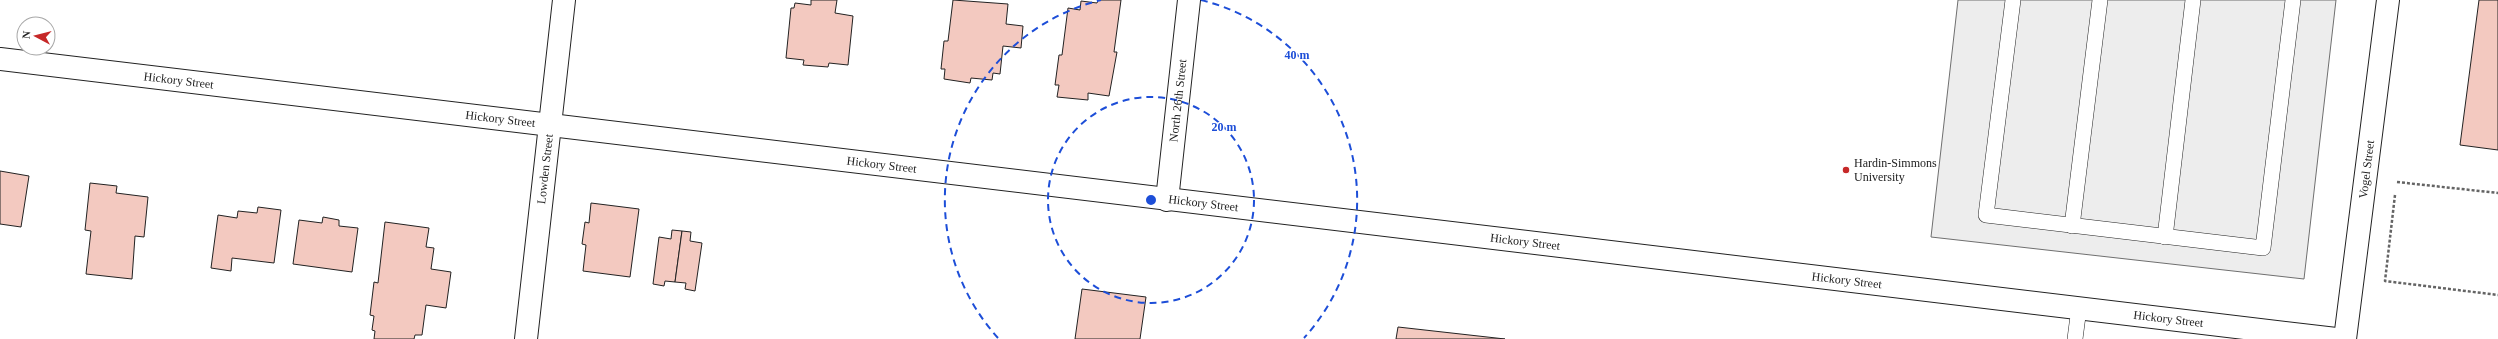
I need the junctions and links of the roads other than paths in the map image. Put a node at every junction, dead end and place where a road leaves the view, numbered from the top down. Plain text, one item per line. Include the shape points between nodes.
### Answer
1 (564, 0) edge
2 (1189, 0) edge
3 (2013, 0) edge
4 (2100, 0) edge
5 (2193, 0) edge
6 (2293, 0) edge
7 (2388, 0) edge
8 (0, 59) edge
9 (550, 124) junction
10 (1167, 200) junction
11 (2072, 226) junction
12 (2165, 237) junction
13 (2079, 308) junction
14 (526, 339) edge
15 (2075, 339) edge
16 (2336, 339) edge
17 (2345, 339) edge

1 - 9 street, Lowden Street
2 - 10 street, North 26th Street
3 - 11 lane via 1986,215
4 - 11 lane
5 - 12 lane
6 - 12 lane via 2263,248
7 - 17 street, Vogel Street
8 - 9 street, Hickory Street
9 - 10 street, Hickory Street
9 - 14 street, Lowden Street
10 - 13 street, Hickory Street
11 - 12 lane
13 - 15 lane
13 - 16 street, Hickory Street

